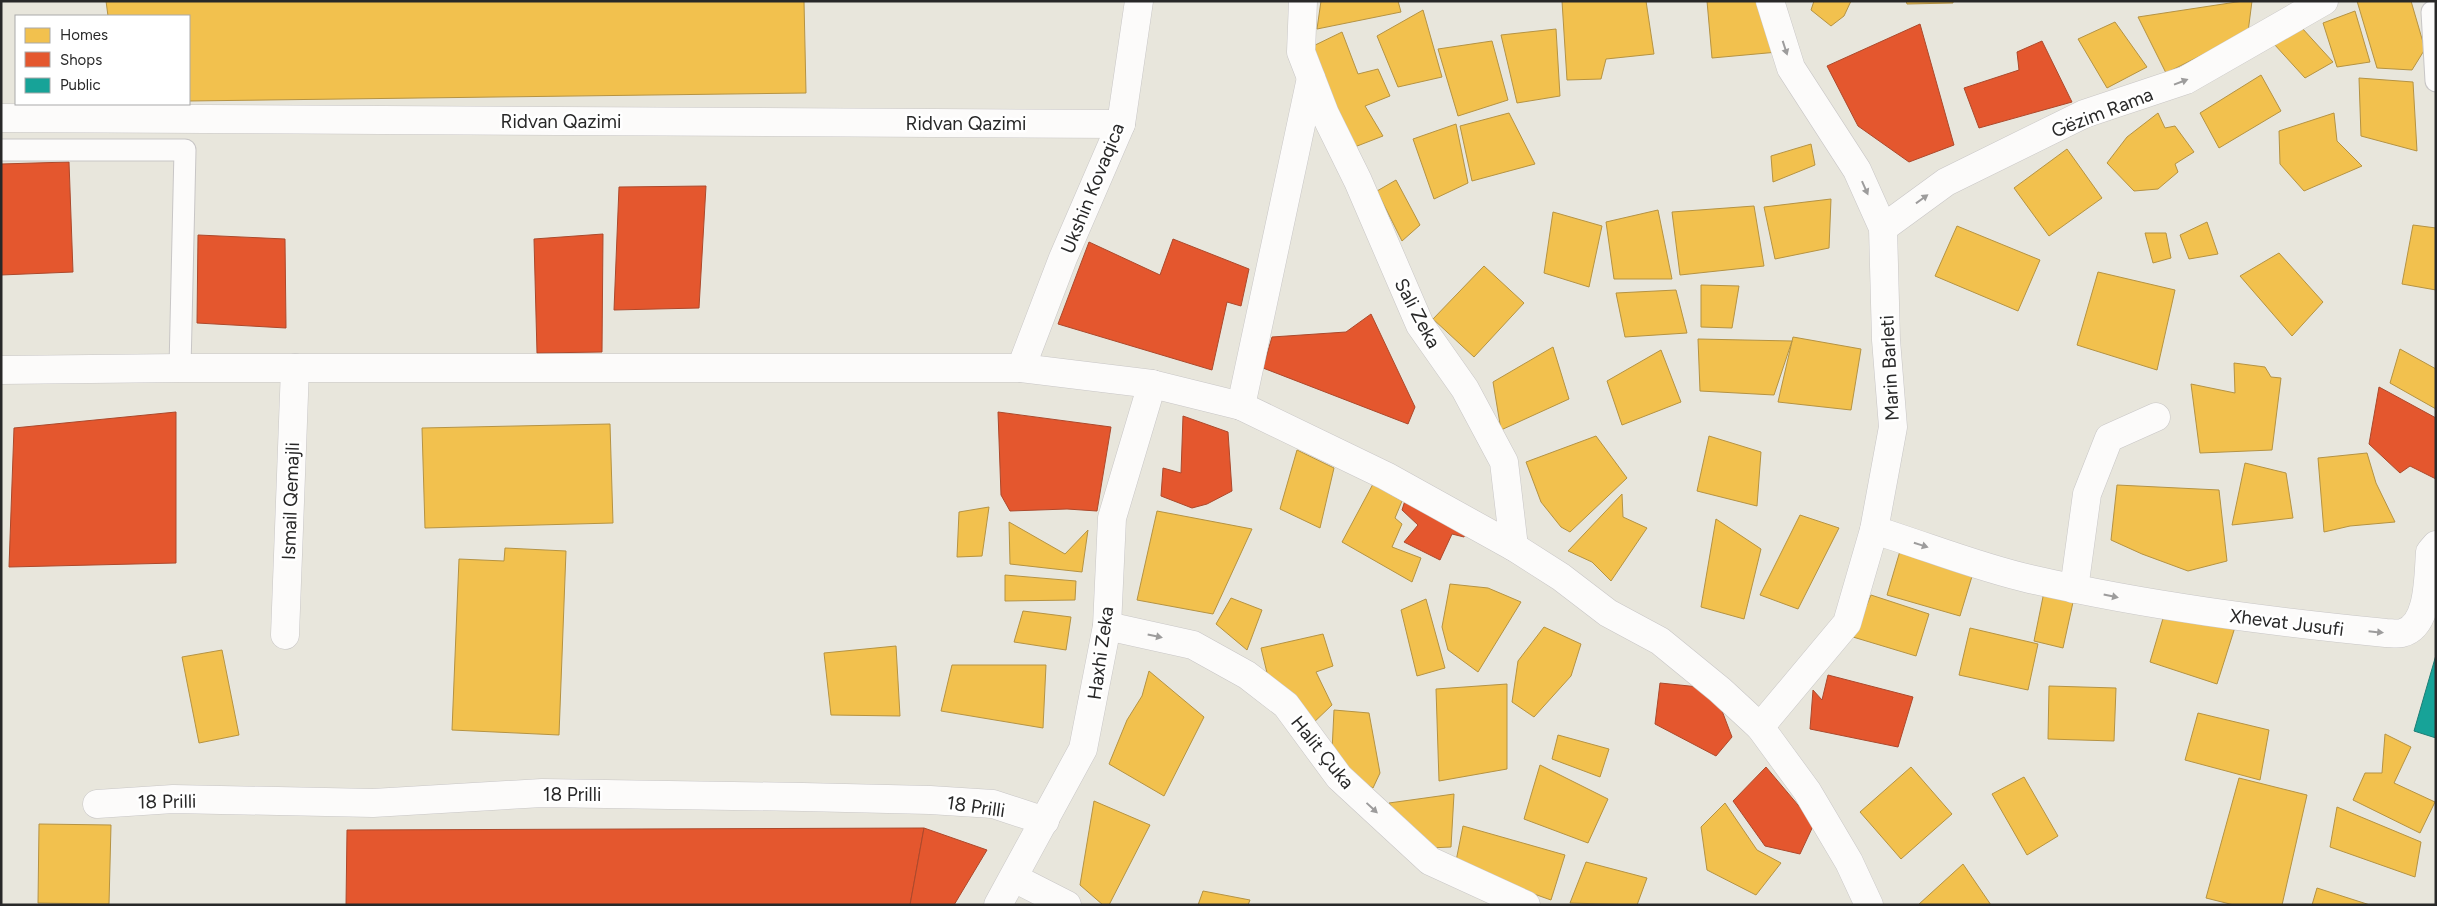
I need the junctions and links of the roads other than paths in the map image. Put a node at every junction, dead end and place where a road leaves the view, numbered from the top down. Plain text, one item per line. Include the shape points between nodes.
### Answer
1 (1139, 1) edge
2 (1303, 1) edge
3 (1770, 1) edge
4 (2324, 1) edge
5 (2432, 12) dead end
6 (1311, 78) junction
7 (2436, 81) edge
8 (1, 118) edge
9 (1121, 124) junction
10 (1, 150) edge
11 (1883, 228) junction
12 (180, 368) junction
13 (295, 368) junction
14 (1021, 368) junction
15 (1, 370) edge
16 (1152, 384) junction
17 (1242, 406) junction
18 (2156, 417) dead end
19 (1874, 530) junction
20 (2436, 545) edge
21 (1514, 546) junction
22 (2074, 589) junction
23 (1107, 626) junction
24 (285, 635) dead end
25 (1760, 727) junction
26 (97, 804) dead end
27 (1045, 821) junction
28 (1014, 878) junction
29 (998, 905) edge
30 (1067, 905) edge
31 (1526, 905) edge
32 (1869, 905) edge

1 - 9 street, Ukshin Kovaqica
2 - 6 street, Sali Zeka via 1301,52
3 -> 11 street, Marin Barleti via 1791,68 1857,170
11 -> 4 street, Gëzim Rama via 1946,182 2084,114 2186,80
5 - 7 lane
6 - 17 street
6 - 21 street, Sali Zeka via 1420,325 1465,389 1504,462
8 - 9 street, Ridvan Qazimi
9 - 14 street, Ukshin Kovaqica via 1063,258
10 - 12 lane via 185,150
11 - 19 street, Marin Barleti via 1886,340 1893,427
12 - 13 street
12 - 15 street
13 - 14 street
13 - 24 street, Ismail Qemajli
14 - 16 street
16 - 17 street
16 - 23 street, Haxhi Zeka via 1112,518
17 - 21 street via 1386,476
18 - 22 street via 2109,438 2087,494
19 -> 22 street, Xhevat Jusufi via 2027,579
19 - 25 street, Marin Barleti via 1847,623
22 -> 20 street, Xhevat Jusufi via 2272,622 2402,633 2413,626 2424,612 2430,552
21 - 25 street via 1562,577 1608,613 1660,641
23 - 27 street, Haxhi Zeka via 1083,749
23 -> 31 street, Halit Çuka via 1193,645 1247,675 1286,705 1339,777 1430,861
25 - 32 street via 1807,791 1849,862
26 - 27 street, 18 Prilli via 173,799 373,803 542,793 784,797 993,804
27 - 28 street, Haxhi Zeka
28 - 29 street, Haxhi Zeka
28 - 30 street

